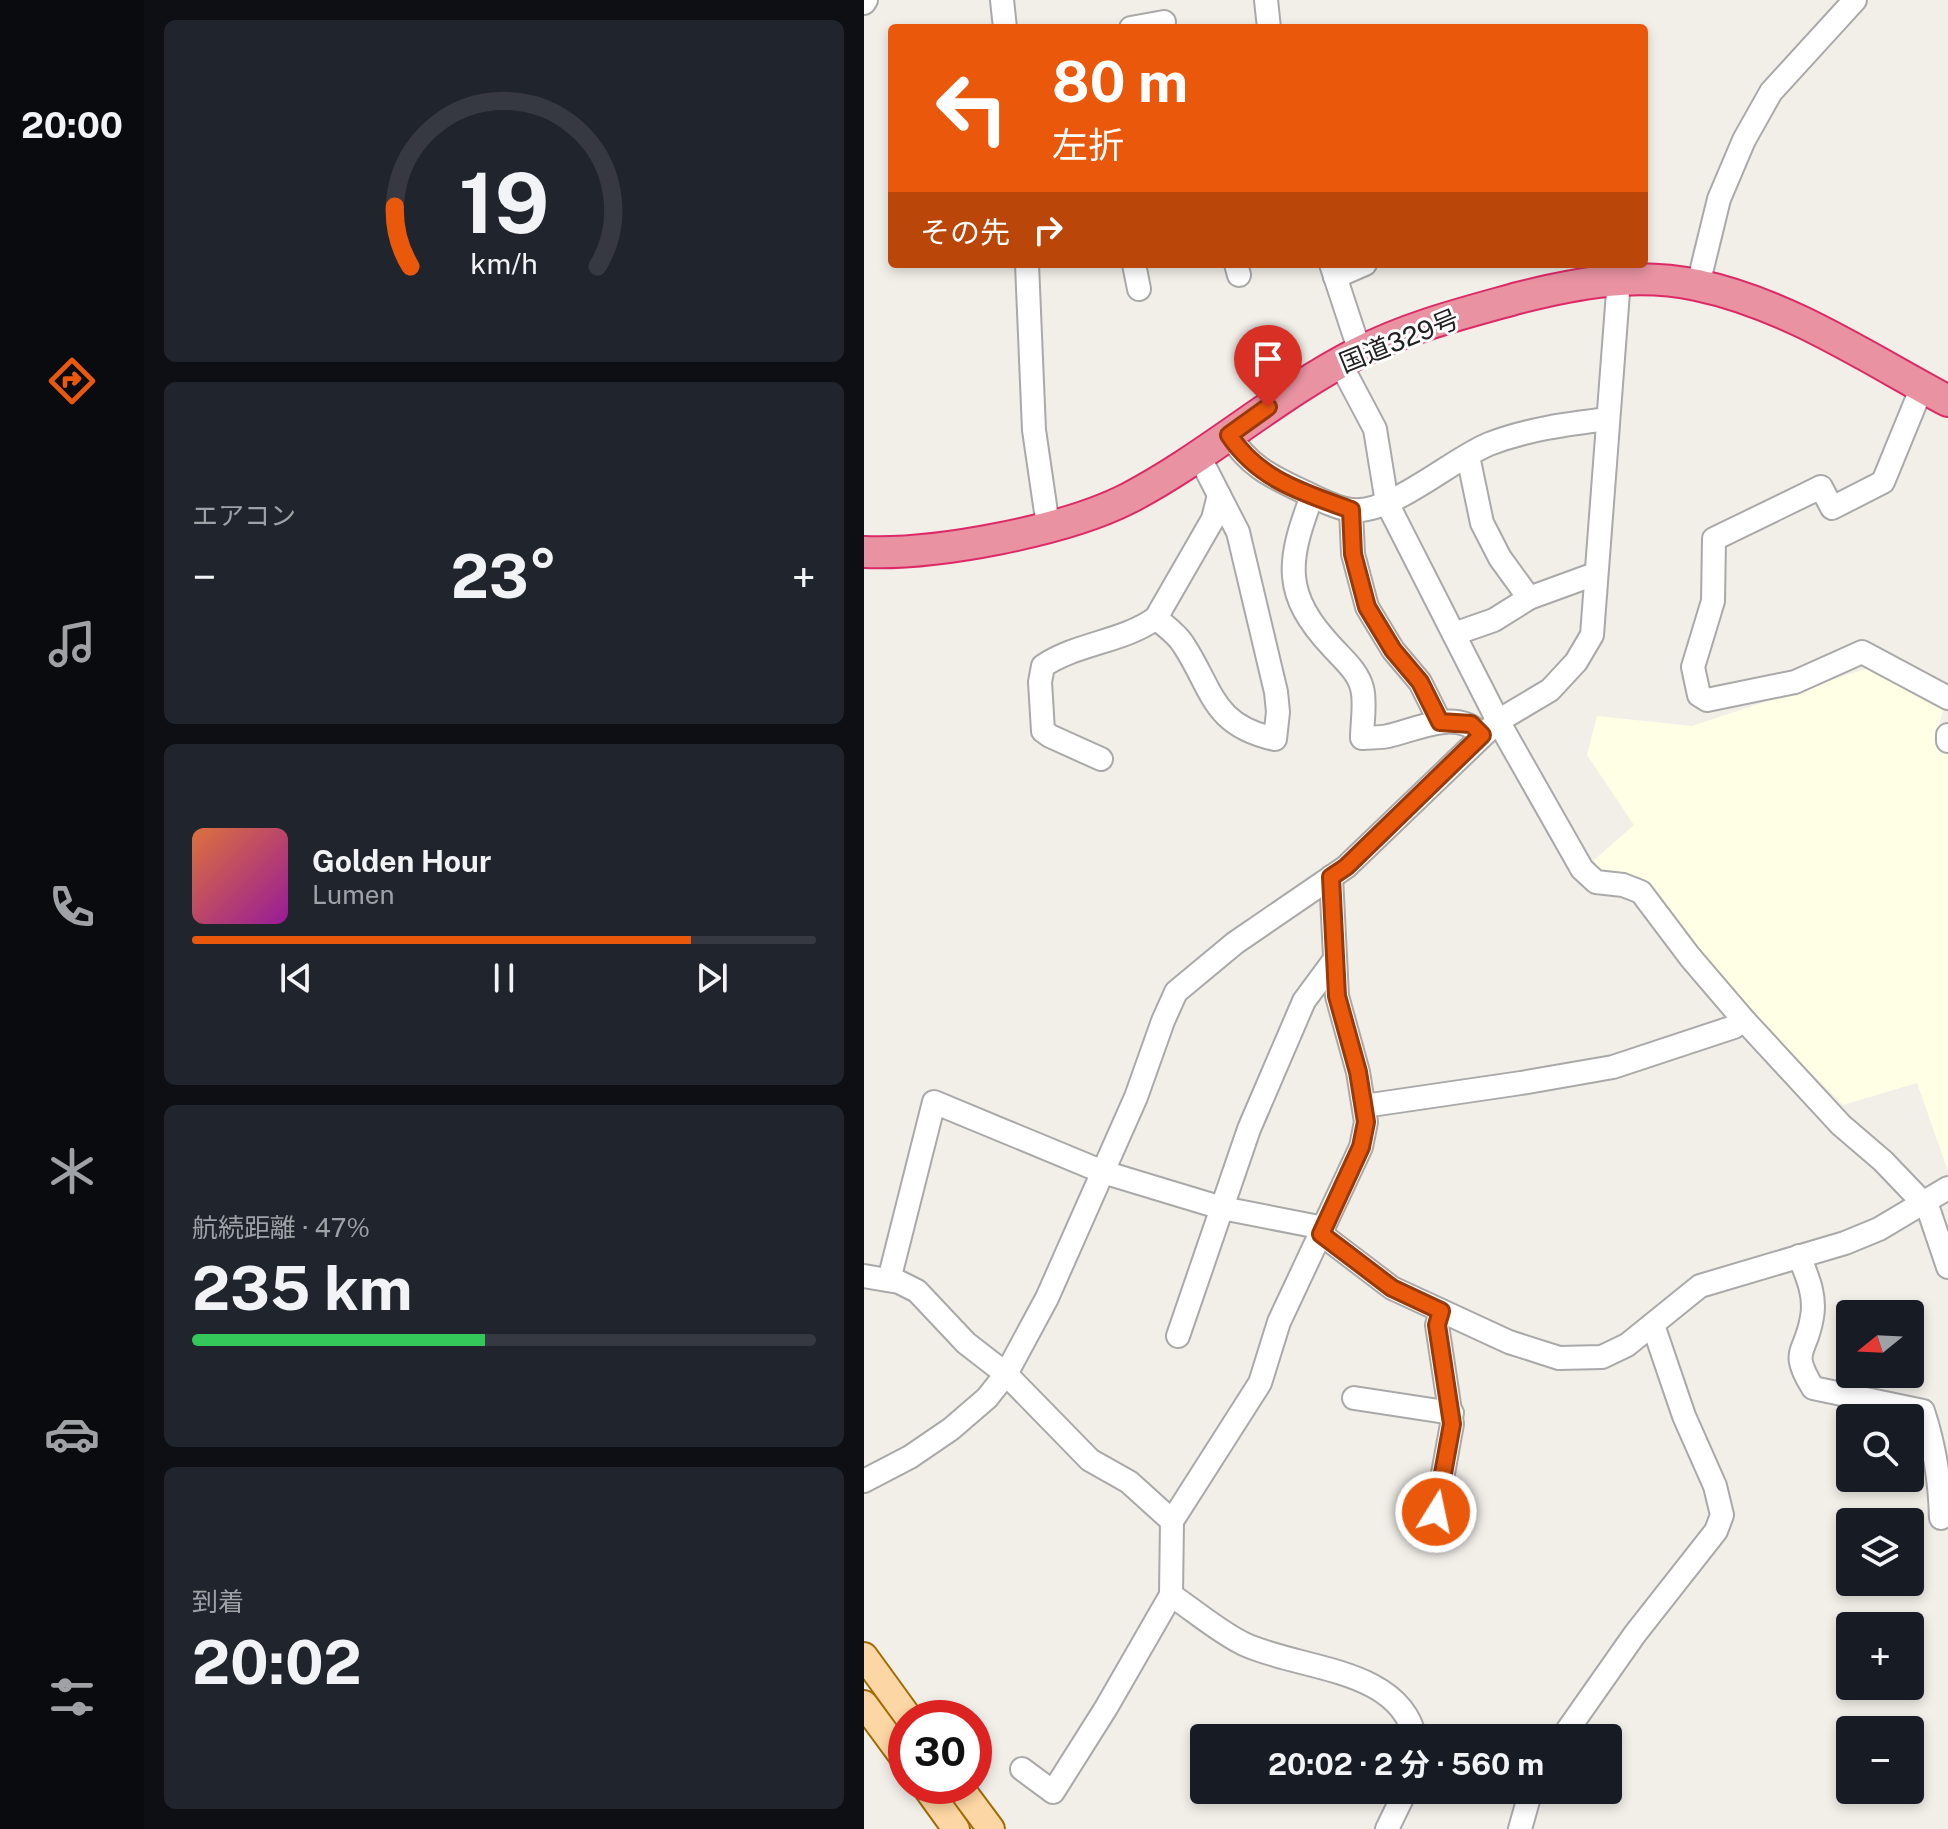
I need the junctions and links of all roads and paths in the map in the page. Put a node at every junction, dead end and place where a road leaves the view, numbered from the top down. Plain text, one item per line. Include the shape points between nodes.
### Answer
1 (1002, 0) edge
2 (1158, 0) edge
3 (1266, 0) edge
4 (1855, 0) edge
5 (1005, 24) edge
6 (1165, 24) edge
7 (1269, 24) edge
8 (1027, 268) edge
9 (1135, 268) edge
10 (1333, 271) edge
11 (1619, 279) junction
12 (1698, 285) junction
13 (1139, 289) dead end
14 (1350, 357) junction
15 (1935, 394) edge
16 (1608, 419) junction
17 (1229, 435) junction
18 (1199, 456) junction
19 (1468, 456) junction
20 (1219, 495) junction
21 (1312, 496) junction
22 (1387, 503) junction
23 (1351, 510) junction
24 (1048, 526) junction
25 (864, 552) edge
26 (1595, 574) junction
27 (1529, 598) junction
28 (1156, 618) junction
29 (1454, 634) junction
30 (1948, 698) edge
31 (1440, 722) junction
32 (1490, 728) junction
33 (1948, 735) edge
34 (1948, 741) edge
35 (1101, 759) dead end
36 (1331, 877) junction
37 (1335, 959) junction
38 (1743, 1019) junction
39 (1364, 1106) junction
40 (1103, 1172) junction
41 (1948, 1188) edge
42 (1921, 1203) junction
43 (1222, 1208) junction
44 (1323, 1231) junction
45 (1799, 1256) junction
46 (1948, 1267) edge
47 (864, 1276) edge
48 (889, 1280) junction
49 (1441, 1311) junction
50 (1653, 1325) junction
51 (1178, 1336) dead end
52 (1006, 1374) junction
53 (1354, 1398) dead end
54 (1452, 1413) junction
55 (864, 1481) edge
56 (1436, 1512) dead end
57 (1941, 1518) dead end
58 (1172, 1521) junction
59 (1171, 1595) junction
60 (864, 1656) edge
61 (896, 1700) edge
62 (864, 1704) edge
63 (1412, 1724) edge
64 (1572, 1724) edge
65 (888, 1737) edge
66 (1022, 1769) dead end
67 (938, 1804) edge
68 (972, 1804) edge
69 (1399, 1804) edge
70 (1527, 1804) edge
71 (956, 1829) edge
72 (991, 1829) edge
73 (1387, 1829) edge
74 (1520, 1829) edge

1 - 5 street
2 - 6 street
3 - 7 street
4 - 12 street via 1771,92 1744,140 1719,199
8 - 24 street via 1034,430
9 - 13 street
10 - 14 street
11 - 12 highway, 国道329号
11 - 14 highway, 国道329号 via 1583,282 1456,315
11 - 16 street
12 - 15 highway, 国道329号 via 1789,315
14 - 17 highway, 国道329号
14 - 22 street via 1375,429
15 - 30 street via 1883,482 1832,508 1821,487 1714,539 1713,601 1693,667 1699,695 1707,700 1795,682 1862,652
16 - 19 street via 1520,433
16 - 26 street
17 - 18 highway, 国道329号
17 - 21 street via 1263,473
18 - 20 street
18 - 24 highway, 国道329号 via 1127,499
19 - 22 street
19 - 27 street via 1482,523
20 - 28 street via 1213,519
20 - 28 street via 1238,532 1276,692 1275,739 1254,735 1224,715 1182,642
21 - 23 street
21 - 31 street via 1292,563 1298,599 1362,688 1362,738
22 - 23 street
22 - 29 street
23 - 31 street via 1353,554 1367,607 1420,682
24 - 25 highway, 国道329号 via 936,549
26 - 27 street
26 - 32 street via 1592,635 1576,662 1550,690
27 - 29 street via 1494,620
28 - 35 street via 1043,666 1043,731
29 - 32 street
31 - 32 street
32 - 36 street
32 - 38 street via 1582,869 1596,882 1641,892
33 - 34 street
36 - 37 street
36 - 40 street via 1235,943 1176,992
37 - 39 street via 1337,996
37 - 43 street via 1304,1001
38 - 39 street via 1734,1027 1613,1067
38 - 42 street
39 - 44 street via 1361,1147
40 - 43 street
40 - 48 street via 934,1102
40 - 52 street via 1047,1298
41 - 42 street
42 - 45 street via 1879,1229
42 - 46 street via 1928,1208
43 - 44 street
43 - 51 street
44 - 49 street via 1392,1288
44 - 58 street via 1279,1322 1260,1383
45 - 50 street via 1700,1286
45 - 57 street via 1812,1287 1812,1318 1799,1355 1802,1369 1813,1388 1923,1411 1932,1437
47 - 48 street
48 - 52 street via 917,1291 966,1343
49 - 50 street via 1559,1358 1602,1357
49 - 54 street via 1437,1325
50 - 64 street via 1722,1515 1716,1531
52 - 55 street via 951,1429
52 - 58 street via 1090,1460 1129,1482
53 - 54 street
54 - 56 street
58 - 59 street
59 - 63 street via 1244,1644 1378,1687 1399,1702
59 - 66 street via 1053,1792
60 - 61 main road
62 - 65 main road
67 - 71 main road
68 - 72 main road
69 - 73 street
70 - 74 street

